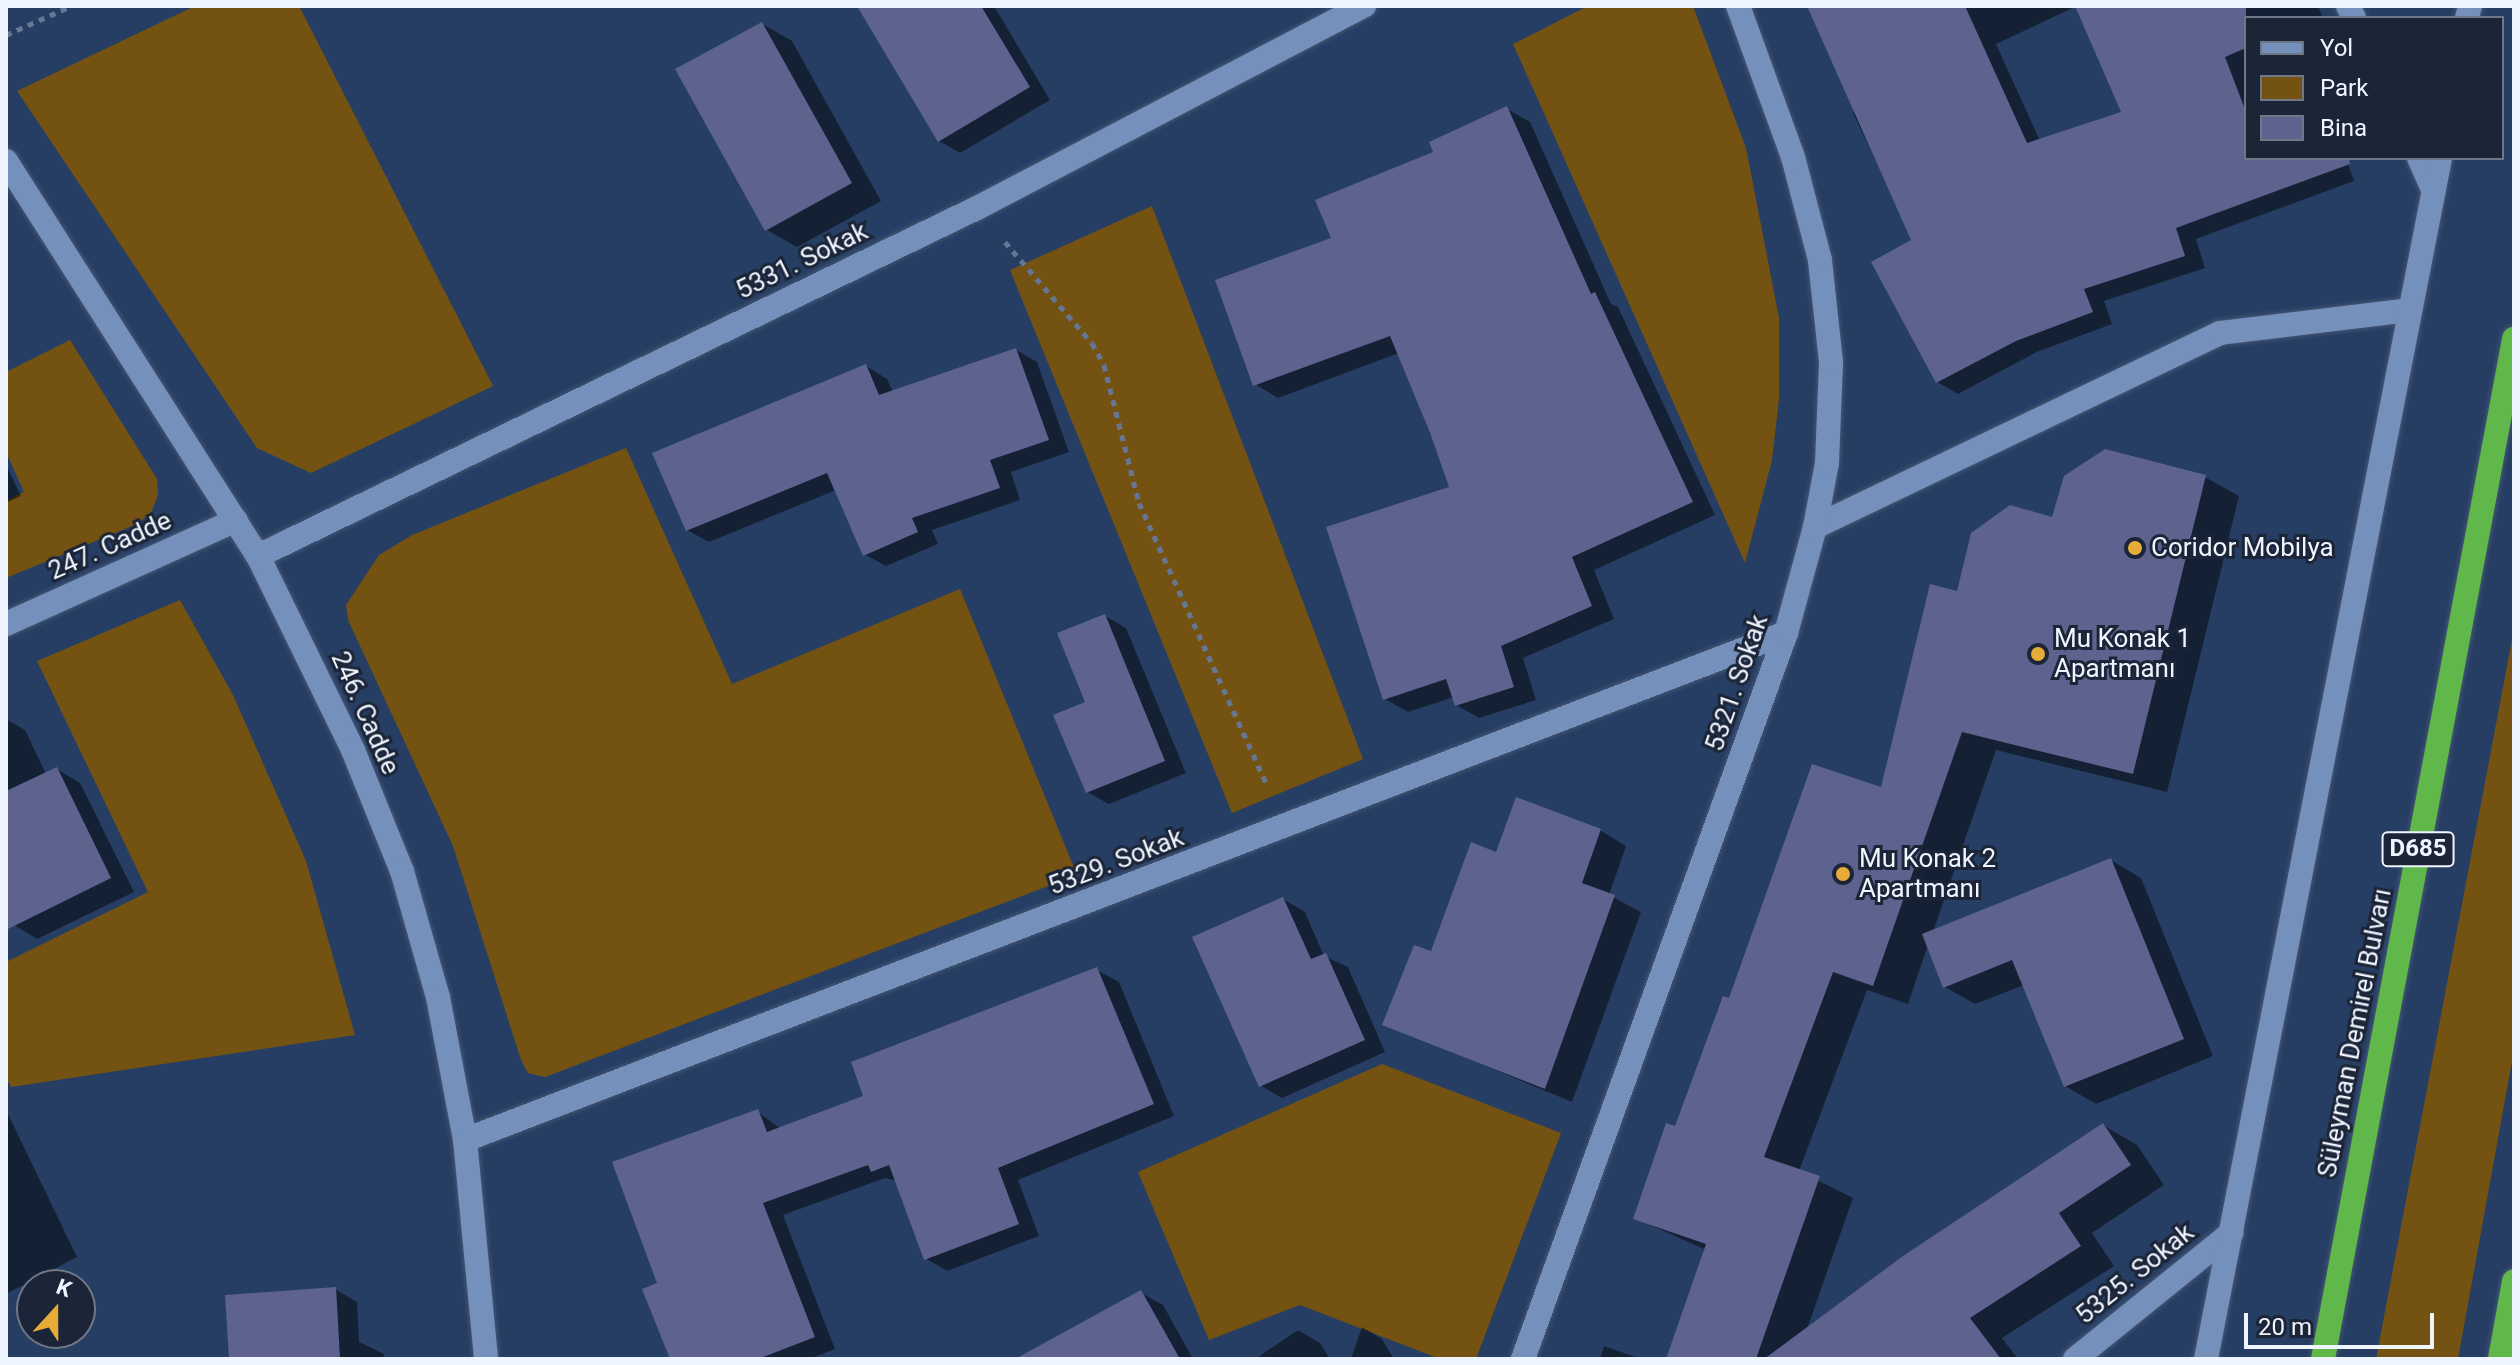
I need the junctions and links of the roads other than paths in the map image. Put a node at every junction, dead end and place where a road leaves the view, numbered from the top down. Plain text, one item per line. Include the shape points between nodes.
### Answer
1 (1364, 6) edge
2 (1738, 6) edge
3 (2420, 160) edge
4 (2440, 160) edge
5 (6, 161) edge
6 (2434, 191) junction
7 (2410, 310) junction
8 (2514, 339) edge
9 (236, 520) junction
10 (1815, 527) junction
11 (258, 556) junction
12 (6, 624) edge
13 (1786, 633) junction
14 (465, 1140) junction
15 (2231, 1233) junction
16 (2514, 1281) edge
17 (486, 1359) edge
18 (1523, 1359) edge
19 (2075, 1359) edge
20 (2206, 1359) edge
21 (2323, 1359) edge
22 (2500, 1359) edge

1 - 11 street, 5331. Sokak via 977,208
2 - 10 street, 5321. Sokak via 1793,157 1827,310 1832,409
3 - 6 street
4 - 6 street
5 - 9 street, 246. Cadde
6 - 7 street
7 - 10 street via 2248,325 2220,333
7 - 15 street
8 - 21 highway, Süleyman Demirel Bulvarı / D685
9 - 11 street, 246. Cadde
9 - 12 street, 247. Cadde
10 - 13 street, 5321. Sokak
11 - 14 street, 246. Cadde via 353,750 402,871 438,997
13 - 14 street, 5329. Sokak
13 - 18 street, 5321. Sokak
14 - 17 street, 246. Cadde
15 - 19 street, 5325. Sokak
15 - 20 street
16 - 22 highway

